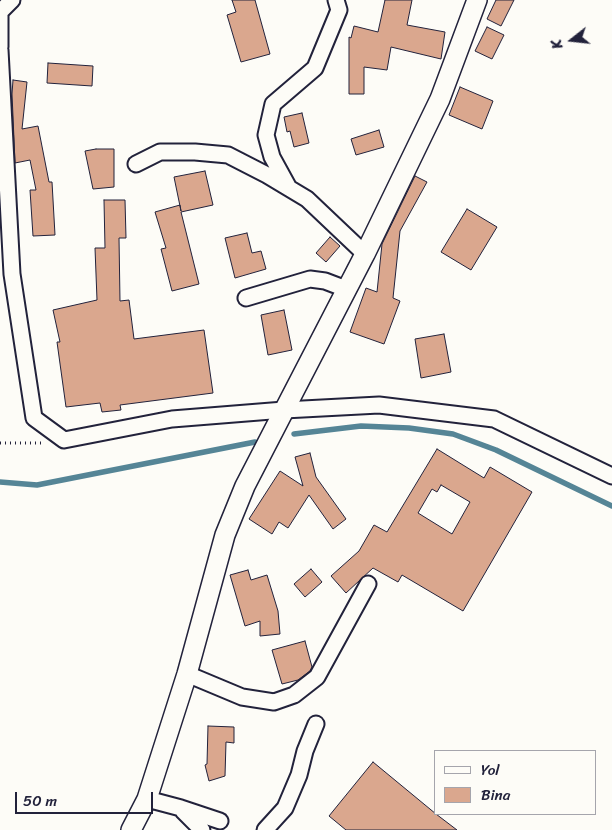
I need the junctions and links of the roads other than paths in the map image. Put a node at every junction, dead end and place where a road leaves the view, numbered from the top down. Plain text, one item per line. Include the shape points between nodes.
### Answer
1 (12, 0) edge
2 (336, 0) edge
3 (477, 0) edge
4 (0, 12) edge
5 (0, 48) edge
6 (136, 164) dead end
7 (290, 189) junction
8 (364, 254) junction
9 (346, 289) junction
10 (246, 298) dead end
11 (284, 410) junction
12 (612, 476) edge
13 (368, 584) dead end
14 (187, 674) junction
15 (316, 724) dead end
16 (147, 799) junction
17 (181, 808) junction
18 (220, 821) dead end
19 (131, 830) edge
20 (202, 830) edge
21 (265, 830) edge

1 - 4 street
2 - 7 street via 339,10 315,68 273,104 266,135 272,157
3 - 8 street via 440,100
4 - 5 street
5 - 11 street via 12,274 34,418 64,440 172,418
6 - 7 street via 160,152 228,155
7 - 8 street via 306,199
8 - 9 street
9 - 10 street via 326,281 310,280
9 - 11 street
11 - 12 street via 379,404 494,419
11 - 14 street via 245,486 225,535
13 - 14 street via 317,677 294,695 274,702 242,697
14 - 16 street
15 - 21 street via 285,808
16 - 17 street
16 - 19 street
17 - 18 street
17 - 20 street

